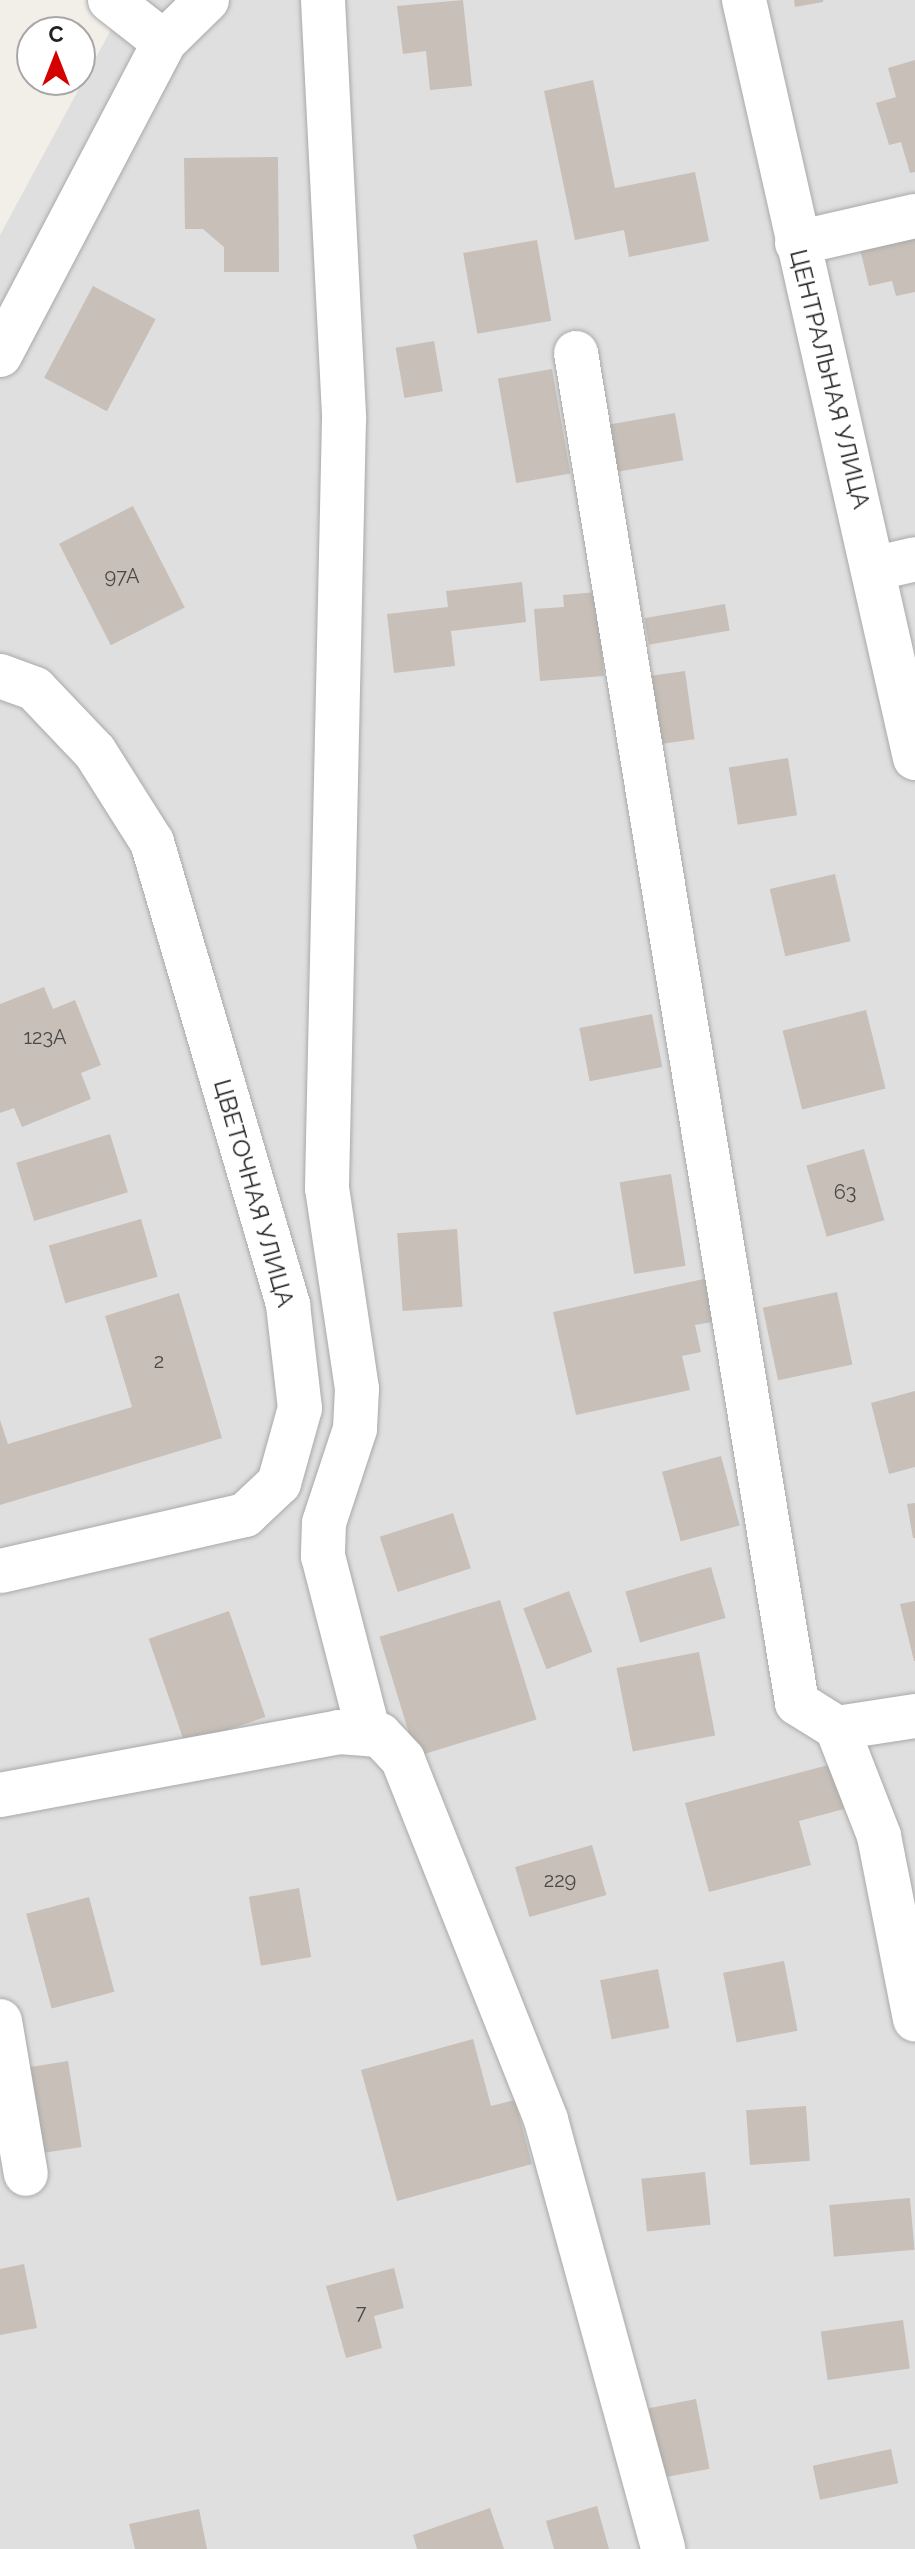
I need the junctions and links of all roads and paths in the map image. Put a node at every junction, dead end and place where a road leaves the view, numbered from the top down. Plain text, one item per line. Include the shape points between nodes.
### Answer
1 (110, 0) edge
2 (207, 0) edge
3 (323, 0) edge
4 (744, 0) edge
5 (164, 42) junction
6 (915, 216) edge
7 (797, 243) junction
8 (576, 353) dead end
9 (0, 355) edge
10 (896, 563) edge
11 (0, 676) edge
12 (915, 758) edge
13 (0, 1571) edge
14 (915, 1716) edge
15 (837, 1728) junction
16 (369, 1734) junction
17 (0, 1795) edge
18 (915, 2019) edge
19 (0, 2021) edge
20 (26, 2174) dead end
21 (663, 2549) edge

1 - 5 street
2 - 5 street
3 - 16 street via 344,419 327,1188 357,1389 355,1429 324,1523 323,1556
4 - 7 street, ЦЕНТРАЛЬНАЯ УЛИЦА
5 - 9 street
6 - 7 street
7 - 10 street, ЦЕНТРАЛЬНАЯ УЛИЦА
8 - 15 street via 797,1703
10 - 12 street, ЦЕНТРАЛЬНАЯ УЛИЦА
11 - 13 street, ЦВЕТОЧНАЯ УЛИЦА via 35,689 95,752 152,842 288,1305 300,1408 279,1483 245,1515
14 - 15 street
15 - 18 street via 879,1836
16 - 17 street via 339,1732
16 - 21 street via 380,1735 403,1760 546,2120
19 - 20 street

